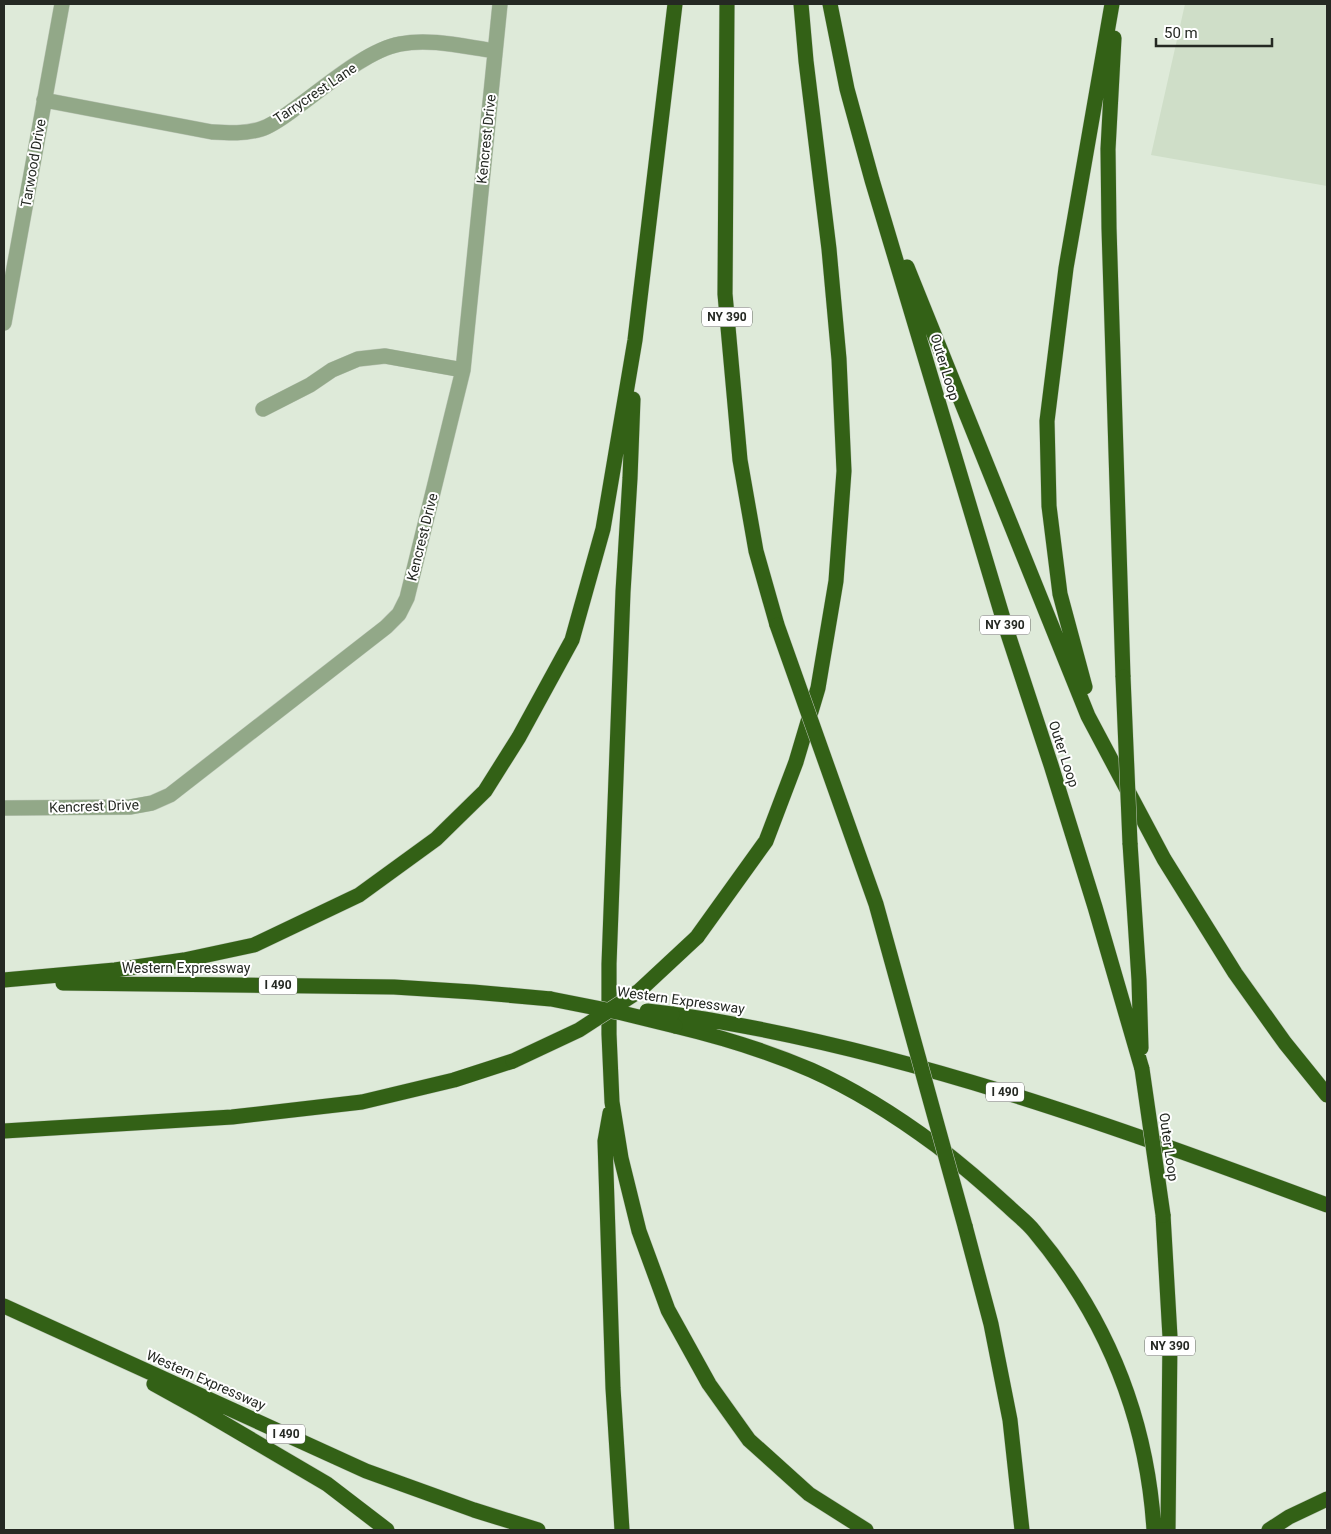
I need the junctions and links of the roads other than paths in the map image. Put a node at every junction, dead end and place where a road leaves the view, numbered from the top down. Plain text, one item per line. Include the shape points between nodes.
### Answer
1 (62, 4) edge
2 (500, 4) edge
3 (675, 4) edge
4 (727, 4) edge
5 (801, 4) edge
6 (830, 4) edge
7 (1112, 4) edge
8 (1116, 4) edge
9 (495, 51) junction
10 (44, 100) junction
11 (872, 180) junction
12 (4, 323) edge
13 (635, 340) junction
14 (463, 370) junction
15 (263, 409) dead end
16 (1101, 741) junction
17 (4, 808) edge
18 (4, 981) edge
19 (674, 1020) junction
20 (1142, 1069) junction
21 (1327, 1095) edge
22 (612, 1102) junction
23 (4, 1131) edge
24 (1327, 1205) edge
25 (4, 1306) edge
26 (41, 1323) junction
27 (1327, 1499) edge
28 (387, 1530) edge
29 (538, 1530) edge
30 (622, 1530) edge
31 (866, 1530) edge
32 (1022, 1530) edge
33 (1154, 1530) edge
34 (1168, 1530) edge
35 (1269, 1530) edge

1 - 10 street, Tarwood Drive
2 - 9 street, Kencrest Drive
3 - 13 highway
4 - 32 highway, NY 390, bridge via 725,294 740,460 756,551 777,625 876,904 965,1226 991,1324 1010,1420
5 - 23 highway, bridge via 829,249 844,471 836,581 818,688 796,762 766,841 697,937 639,991 579,1030 513,1061 454,1080 362,1102 232,1117
6 - 11 highway, Outer Loop / NY 390 via 847,89
7 - 16 highway via 1066,268 1047,421 1049,506 1060,594
8 - 20 highway, bridge via 1108,168 1123,677
9 - 10 street, Tarrycrest Lane via 422,42 400,44 361,62 285,116 262,128 239,133 212,132
9 - 14 street, Kencrest Drive
10 - 12 street, Tarwood Drive
11 - 16 highway via 1088,716
11 - 20 highway, Outer Loop / NY 390
13 - 18 highway via 603,529 572,640 485,791 436,839 359,895 254,945 115,970
13 - 22 highway via 608,964
14 - 15 street via 385,356 358,359
14 - 17 street, Kencrest Drive via 407,598 399,614 170,795 152,803 130,806
16 - 21 highway via 1164,859 1230,965 1285,1043
18 - 19 highway, Western Expressway / I 490, bridge via 394,987 551,999
19 - 24 highway, Western Expressway / I 490 via 754,1028 892,1058 1163,1144
19 - 33 highway via 787,1060 873,1103 974,1174 1033,1230 1074,1286 1108,1345 1141,1435
20 - 34 highway, Outer Loop / NY 390, bridge via 1166,1254 1170,1337
22 - 30 highway via 605,1141 612,1388
22 - 31 highway via 621,1158 639,1231 668,1310 709,1384 749,1440 808,1494
25 - 26 highway, Western Expressway / I 490
26 - 28 highway via 202,1410 327,1484
26 - 29 highway, Western Expressway / I 490 via 366,1470
27 - 35 highway

